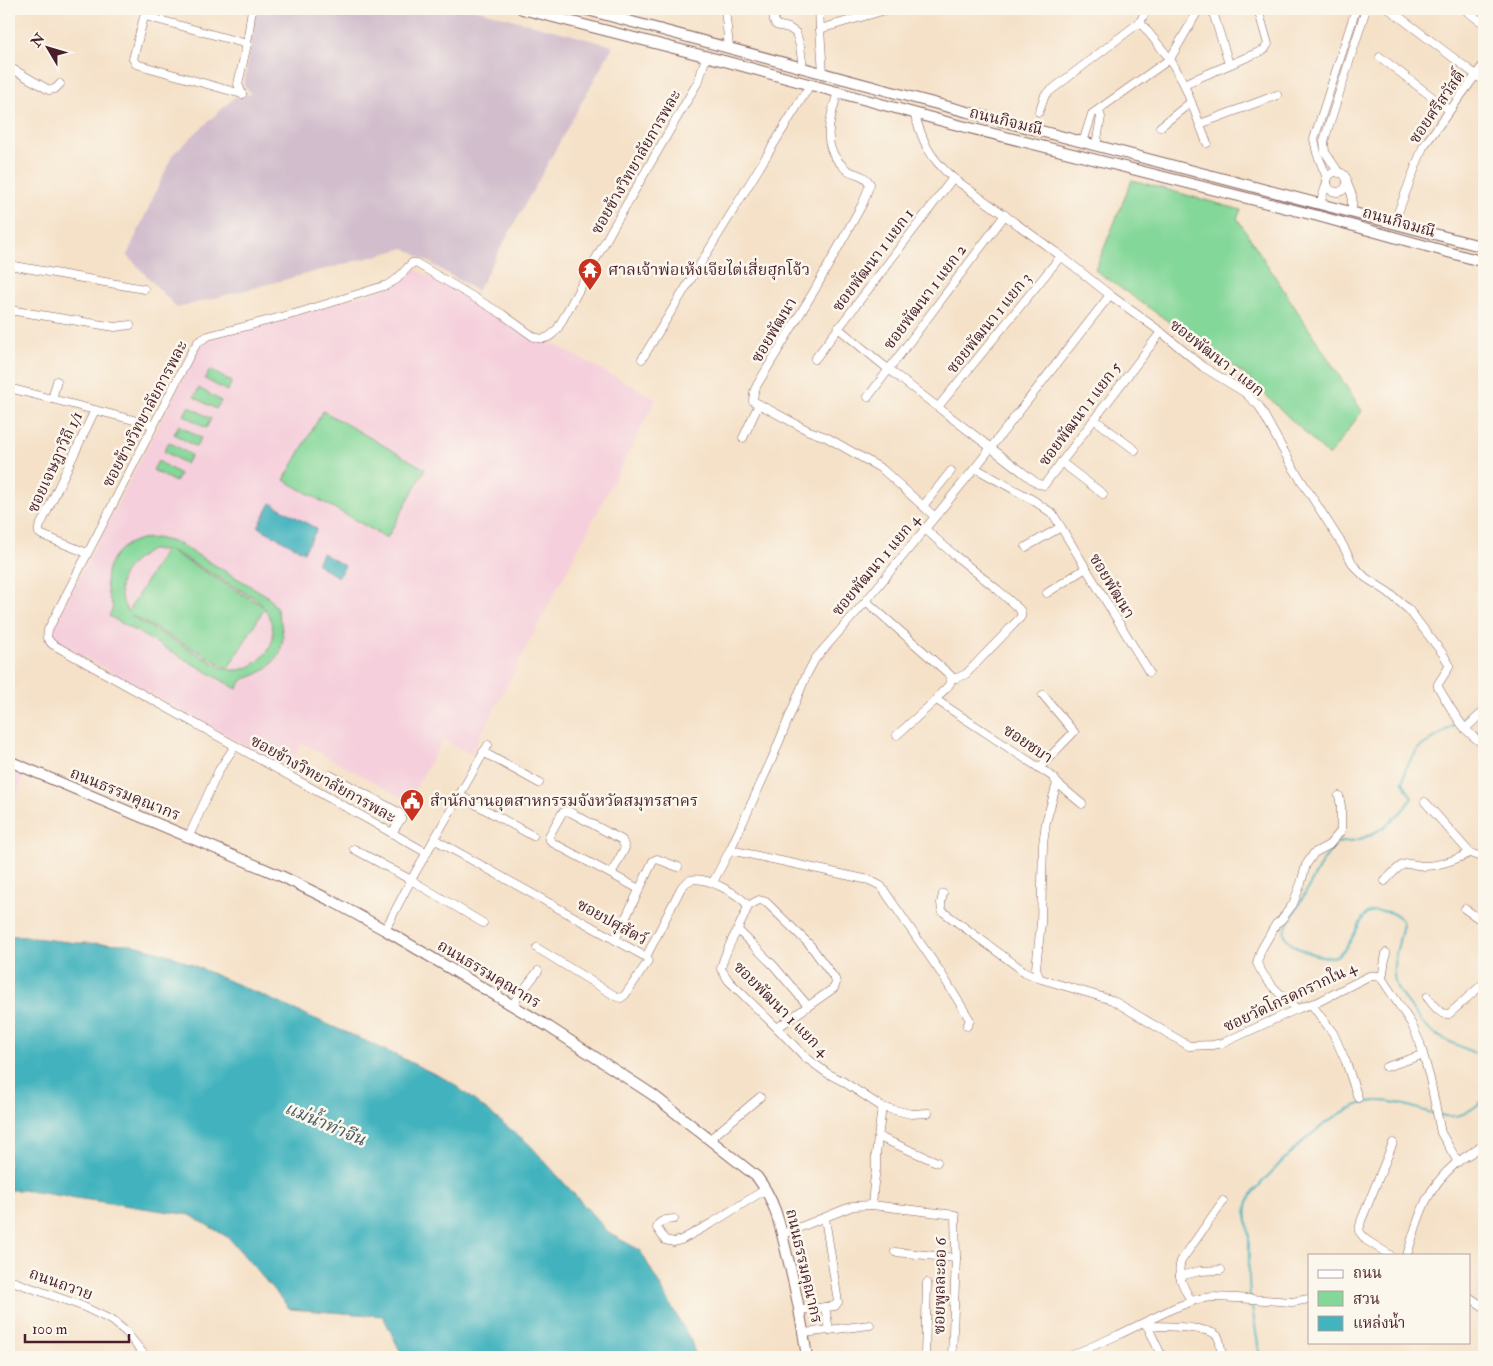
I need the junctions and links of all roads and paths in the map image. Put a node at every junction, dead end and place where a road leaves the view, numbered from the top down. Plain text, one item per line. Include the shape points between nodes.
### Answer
1 (252, 9) edge
2 (522, 9) edge
3 (584, 9) edge
4 (725, 9) edge
5 (774, 9) edge
6 (819, 9) edge
7 (889, 9) edge
8 (1147, 9) edge
9 (1199, 9) edge
10 (1212, 9) edge
11 (1258, 9) edge
12 (1390, 9) edge
13 (1464, 9) edge
14 (1356, 10) edge
15 (1365, 11) edge
16 (146, 12) edge
17 (1140, 22) junction
18 (1484, 24) edge
19 (820, 28) junction
20 (248, 44) junction
21 (728, 47) junction
22 (1380, 57) dead end
23 (1170, 59) junction
24 (705, 62) junction
25 (1229, 64) junction
26 (1484, 64) edge
27 (9, 67) edge
28 (803, 68) junction
29 (823, 73) junction
30 (1476, 75) junction
31 (1334, 79) junction
32 (1342, 81) junction
33 (1484, 81) edge
34 (60, 84) dead end
35 (1184, 84) junction
36 (810, 85) junction
37 (838, 92) junction
38 (1277, 95) dead end
39 (1191, 102) junction
40 (1099, 110) junction
41 (1449, 110) junction
42 (1039, 112) dead end
43 (914, 113) junction
44 (1200, 124) junction
45 (1160, 127) dead end
46 (1083, 142) junction
47 (1207, 143) dead end
48 (1096, 145) junction
49 (1339, 173) junction
50 (953, 178) junction
51 (1327, 180) junction
52 (1346, 183) junction
53 (1320, 204) junction
54 (1352, 212) junction
55 (1005, 214) junction
56 (1394, 223) junction
57 (1484, 247) edge
58 (1061, 256) junction
59 (1484, 262) edge
60 (9, 265) edge
61 (144, 289) dead end
62 (1110, 295) junction
63 (9, 310) edge
64 (130, 325) dead end
65 (838, 328) junction
66 (1161, 332) junction
67 (642, 359) dead end
68 (815, 359) dead end
69 (888, 369) junction
70 (57, 381) dead end
71 (9, 388) edge
72 (868, 397) dead end
73 (52, 399) junction
74 (759, 404) junction
75 (938, 407) junction
76 (95, 410) junction
77 (1094, 419) junction
78 (153, 425) junction
79 (743, 438) dead end
80 (990, 448) junction
81 (1135, 450) dead end
82 (1061, 462) junction
83 (975, 468) junction
84 (950, 471) dead end
85 (1102, 494) dead end
86 (923, 506) junction
87 (934, 516) junction
88 (1061, 527) junction
89 (924, 528) junction
90 (1026, 547) dead end
91 (87, 553) junction
92 (1086, 568) junction
93 (1047, 593) dead end
94 (866, 601) junction
95 (1149, 672) dead end
96 (952, 678) junction
97 (1043, 694) dead end
98 (937, 699) junction
99 (1483, 712) edge
100 (1465, 729) junction
101 (897, 735) dead end
102 (488, 744) dead end
103 (1484, 744) edge
104 (236, 746) junction
105 (483, 752) junction
106 (9, 761) edge
107 (1039, 768) junction
108 (330, 775) dead end
109 (539, 783) dead end
110 (1057, 783) junction
111 (459, 795) junction
112 (1339, 796) dead end
113 (1425, 802) dead end
114 (1082, 804) dead end
115 (392, 833) junction
116 (189, 836) junction
117 (533, 836) dead end
118 (434, 839) junction
119 (354, 849) dead end
120 (730, 850) junction
121 (427, 853) junction
122 (1470, 853) junction
123 (1484, 858) edge
124 (678, 867) dead end
125 (611, 874) junction
126 (411, 880) junction
127 (1385, 881) dead end
128 (713, 882) junction
129 (639, 889) junction
130 (943, 894) dead end
131 (748, 906) junction
132 (1465, 909) dead end
133 (1484, 917) edge
134 (483, 923) dead end
135 (385, 930) junction
136 (738, 930) junction
137 (615, 940) junction
138 (536, 948) dead end
139 (1386, 953) dead end
140 (646, 957) junction
141 (538, 971) dead end
142 (1038, 978) junction
143 (1382, 979) junction
144 (1484, 983) edge
145 (1427, 997) dead end
146 (512, 1005) junction
147 (1312, 1005) junction
148 (808, 1006) junction
149 (1297, 1010) junction
150 (967, 1026) dead end
151 (777, 1028) junction
152 (1422, 1055) junction
153 (1386, 1068) dead end
154 (760, 1097) dead end
155 (1358, 1098) dead end
156 (882, 1107) junction
157 (928, 1113) dead end
158 (878, 1137) junction
159 (710, 1139) junction
160 (1393, 1143) dead end
161 (1484, 1144) edge
162 (937, 1162) dead end
163 (1458, 1162) junction
164 (766, 1189) junction
165 (1223, 1201) dead end
166 (872, 1205) junction
167 (825, 1218) junction
168 (674, 1219) dead end
169 (783, 1234) junction
170 (895, 1252) dead end
171 (1388, 1254) edge
172 (1407, 1254) edge
173 (956, 1258) junction
174 (1221, 1270) dead end
175 (1180, 1276) junction
176 (9, 1280) edge
177 (927, 1283) dead end
178 (1470, 1297) edge
179 (1308, 1299) edge
180 (1191, 1301) junction
181 (825, 1307) junction
182 (1484, 1307) edge
183 (800, 1310) junction
184 (1146, 1324) junction
185 (870, 1325) dead end
186 (829, 1330) junction
187 (804, 1333) junction
188 (1085, 1349) junction
189 (146, 1357) edge
190 (807, 1357) edge
191 (925, 1357) edge
192 (952, 1357) edge
193 (1068, 1357) edge
194 (1089, 1357) edge
195 (1162, 1357) edge
196 (1222, 1357) edge

1 - 20 street
2 - 24 main road, ถนนกิจมณี
3 - 21 main road, ถนนกิจมณี
4 - 21 street
5 - 28 street via 776,25 796,34
6 - 19 street
7 - 19 street
8 - 17 street
9 - 23 street
10 - 25 street
11 - 25 street via 1267,48
12 - 30 street
13 - 18 street
14 - 15 street
14 - 31 street
15 - 32 street
16 - 20 street
16 - 20 street via 133,59 136,64 242,94 238,84
17 - 23 street
17 - 42 street via 1045,95
19 - 29 street
21 - 28 main road, ถนนกิจมณี
22 - 41 street
23 - 35 street
23 - 40 street
24 - 36 main road, ถนนกิจมณี
24 - 78 street, ซอยข้างวิทยาลัยการพละ via 699,80 552,336 540,340 534,338 502,314 412,263 387,285 198,342
25 - 35 street
26 - 30 street, ซอยศรีสวัสดิ์
27 - 34 street via 49,90
28 - 29 main road, ถนนกิจมณี
29 - 46 main road, ถนนกิจมณี
30 - 33 street
30 - 41 street, ซอยศรีสวัสดิ์
31 - 32 street
31 - 51 street via 1314,139
32 - 49 street via 1324,145
35 - 39 street
36 - 37 main road, ถนนกิจมณี
36 - 67 street
37 - 43 main road, ถนนกิจมณี
37 - 74 street, ซอยพัฒนา via 828,142 835,158 847,170 863,176 870,184 863,203 814,291 757,385 753,397
38 - 44 street
39 - 44 street
39 - 45 street
40 - 46 street via 1092,114
40 - 48 street via 1101,117
41 - 56 street, ซอยศรีสวัสดิ์ via 1423,147
43 - 50 street, ซอยพัฒนา 1 แยก via 929,152
43 - 59 main road, ถนนกิจมณี via 1318,216
44 - 47 street
46 - 48 main road, ถนนกิจมณี
48 - 53 main road, ถนนกิจมณี
49 - 51 street via 1334,173
49 - 52 street
50 - 55 street, ซอยพัฒนา 1 แยก
50 - 65 street, ซอยพัฒนา 1 แยก 1
51 - 52 street via 1329,189 1335,192 1342,191
51 - 53 street
52 - 54 street via 1352,195
53 - 54 main road, ถนนกิจมณี
54 - 56 main road, ถนนกิจมณี
55 - 58 street, ซอยพัฒนา 1 แยก
55 - 69 street, ซอยพัฒนา 1 แยก 2
56 - 57 main road, ถนนกิจมณี
58 - 62 street, ซอยพัฒนา 1 แยก
58 - 75 street, ซอยพัฒนา 1 แยก 3
60 - 61 street
62 - 66 street, ซอยพัฒนา 1 แยก
62 - 80 street, ซอยพัฒนา 1 แยก 4
63 - 64 street via 115,327
65 - 68 street, ซอยพัฒนา 1 แยก 1
65 - 69 street
66 - 77 street, ซอยพัฒนา 1 แยก 5
66 - 100 street, ซอยพัฒนา 1 แยก via 1203,367 1244,392 1259,406 1354,566 1408,610 1449,662 1438,687
69 - 72 street, ซอยพัฒนา 1 แยก 2
69 - 75 street
70 - 73 street
71 - 73 street
73 - 76 street
74 - 79 street
74 - 86 street via 882,469
75 - 80 street
76 - 78 street
76 - 91 street, ซอยเจษฎาวิถี 1/1 via 39,528 42,535
77 - 81 street
77 - 82 street, ซอยพัฒนา 1 แยก 5
78 - 91 street, ซอยข้างวิทยาลัยการพละ
80 - 82 street, ซอยพัฒนา 1 แยก 5 via 1038,484 1044,485
80 - 83 street, ซอยพัฒนา 1 แยก 4
82 - 85 street
83 - 87 street, ซอยพัฒนา 1 แยก 4
83 - 88 street, ซอยพัฒนา via 1043,507
84 - 86 street
86 - 87 street
87 - 89 street, ซอยพัฒนา 1 แยก 4
88 - 90 street
88 - 92 street, ซอยพัฒนา
89 - 94 street, ซอยพัฒนา 1 แยก 4
89 - 96 street via 1021,613 1021,617 966,674
91 - 104 street, ซอยข้างวิทยาลัยการพละ via 48,630 49,641
92 - 93 street
92 - 95 street, ซอยพัฒนา
94 - 96 street
94 - 120 street, ซอยพัฒนา 1 แยก 4 via 810,667
96 - 98 street
97 - 107 street via 1074,732
98 - 101 street
98 - 107 street, ซอยชบา
99 - 100 street
100 - 103 street, ซอยพัฒนา 1 แยก
102 - 105 street
104 - 115 street, ซอยข้างวิทยาลัยการพละ
104 - 116 street via 219,770
105 - 109 street
105 - 111 street
106 - 116 main road, ถนนธรรมคุณากร
107 - 110 street, ซอยชบา
108 - 115 street via 398,812 401,819
110 - 114 street
110 - 142 street, ซอยชบา via 1043,844
111 - 117 street
111 - 118 street
112 - 149 street via 1341,831 1329,845 1314,852 1306,865 1293,904 1276,924 1257,963 1271,986
113 - 122 street
115 - 121 street, ซอยข้างวิทยาลัยการพละ
116 - 135 main road, ถนนธรรมคุณากร via 289,880
118 - 121 street
118 - 137 street, ซอยปศุสัตว์
119 - 126 street
120 - 128 street, ซอยพัฒนา 1 แยก 4
120 - 150 street via 869,880 881,886 966,1012 970,1020
121 - 126 street
122 - 123 street
122 - 127 street via 1452,862 1403,865
124 - 129 street via 657,859 653,861
125 - 125 street via 624,848 622,840 570,812 562,813 549,836 550,840
125 - 129 street
126 - 134 street
126 - 135 street
128 - 131 street via 744,900
128 - 140 street via 691,880 681,888
129 - 137 street
130 - 142 street, ซอยวัดโกรดกรากใน 4 via 942,911 1025,972
131 - 136 street, ซอยพัฒนา 1 แยก 4
131 - 148 street via 759,900 766,902 810,945 835,979 834,988
132 - 133 street via 1478,918
135 - 146 main road, ถนนธรรมคุณากร
136 - 148 street
136 - 151 street, ซอยพัฒนา 1 แยก 4 via 721,969
137 - 140 street, ซอยปศุสัตว์
138 - 140 street, ซอยปศุสัตว์ via 621,998 647,963
139 - 143 street
141 - 146 street
142 - 149 street, ซอยวัดโกรดกรากใน 4 via 1112,1000 1189,1046 1223,1043
143 - 147 street, ซอยวัดโกรดกรากใน 4 via 1369,976
143 - 152 street, ซอยวัดโกรดกรากใน 4 via 1411,1023
144 - 145 street via 1446,1015
146 - 159 main road, ถนนธรรมคุณากร via 653,1095
147 - 149 street, ซอยวัดโกรดกรากใน 4
147 - 155 street via 1333,1033
148 - 151 street
151 - 156 street, ซอยพัฒนา 1 แยก 4 via 804,1057
152 - 153 street
152 - 163 street, ซอยวัดโกรดกรากใน 4 via 1441,1133
154 - 159 street
156 - 157 street, ซอยพัฒนา 1 แยก 4 via 911,1114
156 - 158 street
158 - 162 street
158 - 166 street
159 - 164 main road, ถนนธรรมคุณากร via 757,1177
160 - 171 street via 1359,1231 1366,1240
161 - 163 street
163 - 172 street via 1426,1199
164 - 168 street via 712,1223 674,1242 665,1240 657,1228 660,1222
164 - 169 main road, ถนนธรรมคุณากร
165 - 175 street via 1181,1261
166 - 167 street via 853,1206
166 - 173 street, ซอยพูลละออ 6 via 955,1215
167 - 169 street
167 - 181 street via 838,1302 835,1306
169 - 183 main road, ถนนธรรมคุณากร
170 - 173 street
173 - 192 street, ซอยพูลละออ 6
174 - 175 street
175 - 180 street
176 - 189 street, ถนนถวาย via 113,1320
177 - 191 street
178 - 182 street
179 - 180 street via 1292,1302 1204,1298
180 - 184 street
181 - 183 street
181 - 186 street
183 - 187 main road, ถนนธรรมคุณากร
184 - 188 street
184 - 195 street
184 - 196 street via 1199,1329 1216,1334
185 - 186 street
186 - 187 street
187 - 190 main road, ถนนธรรมคุณากร
188 - 193 street
188 - 194 street

